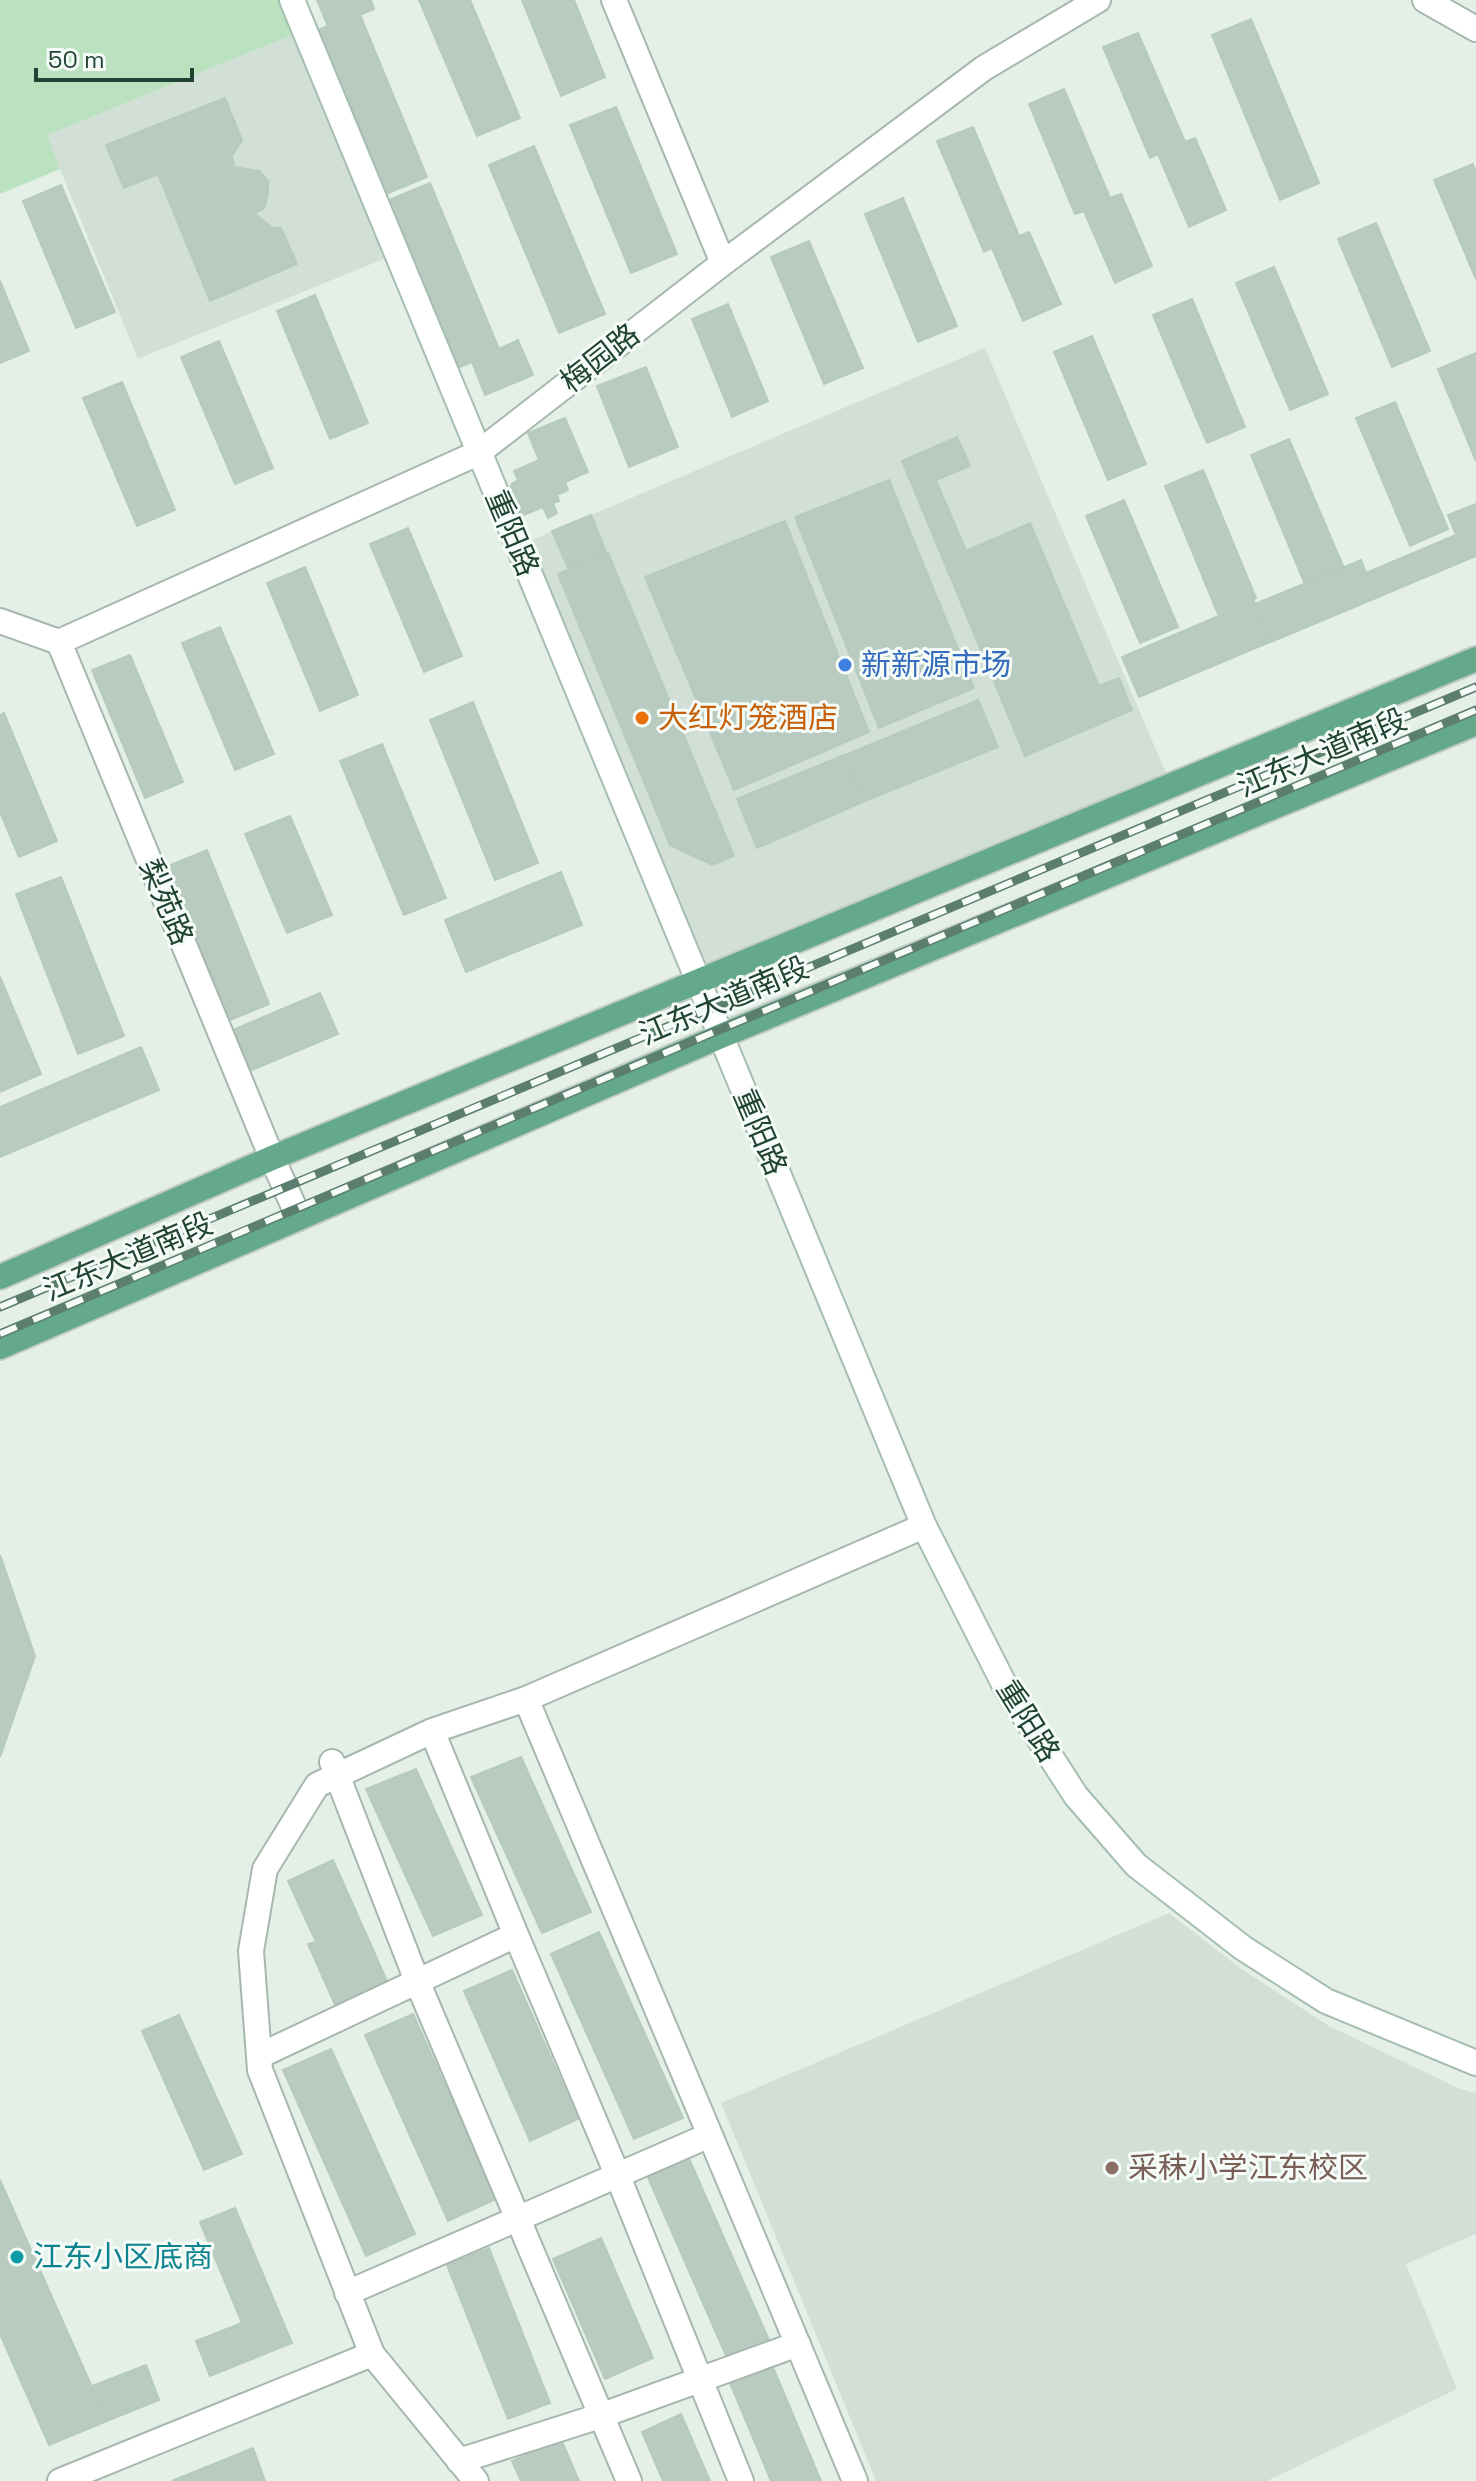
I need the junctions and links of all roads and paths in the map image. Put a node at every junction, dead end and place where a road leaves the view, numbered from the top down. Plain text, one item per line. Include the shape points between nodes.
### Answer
1 (292, 0) edge
2 (614, 0) edge
3 (1098, 0) edge
4 (1425, 0) edge
5 (1476, 29) edge
6 (723, 263) junction
7 (478, 453) junction
8 (0, 621) edge
9 (59, 642) junction
10 (1476, 659) edge
11 (1476, 723) edge
12 (698, 982) junction
13 (721, 1036) junction
14 (272, 1158) junction
15 (299, 1218) junction
16 (0, 1277) edge
17 (0, 1347) edge
18 (924, 1526) junction
19 (526, 1699) junction
20 (432, 1731) junction
21 (334, 1768) junction
22 (516, 1935) junction
23 (417, 1981) junction
24 (259, 2056) junction
25 (1476, 2063) edge
26 (710, 2135) junction
27 (617, 2174) junction
28 (517, 2218) junction
29 (347, 2293) junction
30 (798, 2344) junction
31 (372, 2354) junction
32 (600, 2416) junction
33 (459, 2461) junction
34 (60, 2481) edge
35 (476, 2481) edge
36 (629, 2481) edge
37 (741, 2481) edge
38 (855, 2481) edge

1 - 7 street, 重阳路
2 - 6 street
3 - 6 street, 梅园路 via 984,68
4 - 5 street
6 - 7 street, 梅园路
7 - 9 street, 梅园路
7 - 12 street, 重阳路
8 - 9 street
9 - 14 street, 梨苑路
10 - 12 main road, 江东大道南段
11 - 13 main road, 江东大道南段
12 - 13 street, 重阳路
12 - 14 main road, 江东大道南段
13 - 15 main road, 江东大道南段
13 - 18 street, 重阳路
14 - 15 street, 梨苑路
14 - 16 main road, 江东大道南段
15 - 17 main road, 江东大道南段
18 - 19 street
18 - 25 street, 重阳路 via 1005,1686 1076,1796 1136,1865 1243,1948 1326,2001
19 - 20 street
19 - 26 street
20 - 21 street
20 - 22 street
21 - 23 street
21 - 24 street via 317,1785 265,1869 251,1951
22 - 23 street
22 - 27 street
23 - 24 street
23 - 28 street
24 - 29 street
26 - 27 street
26 - 30 street
27 - 28 street
27 - 37 street
28 - 29 street
28 - 32 street
29 - 31 street
30 - 32 street
30 - 38 street
31 - 33 street
31 - 34 street
32 - 33 street
32 - 36 street
33 - 35 street

